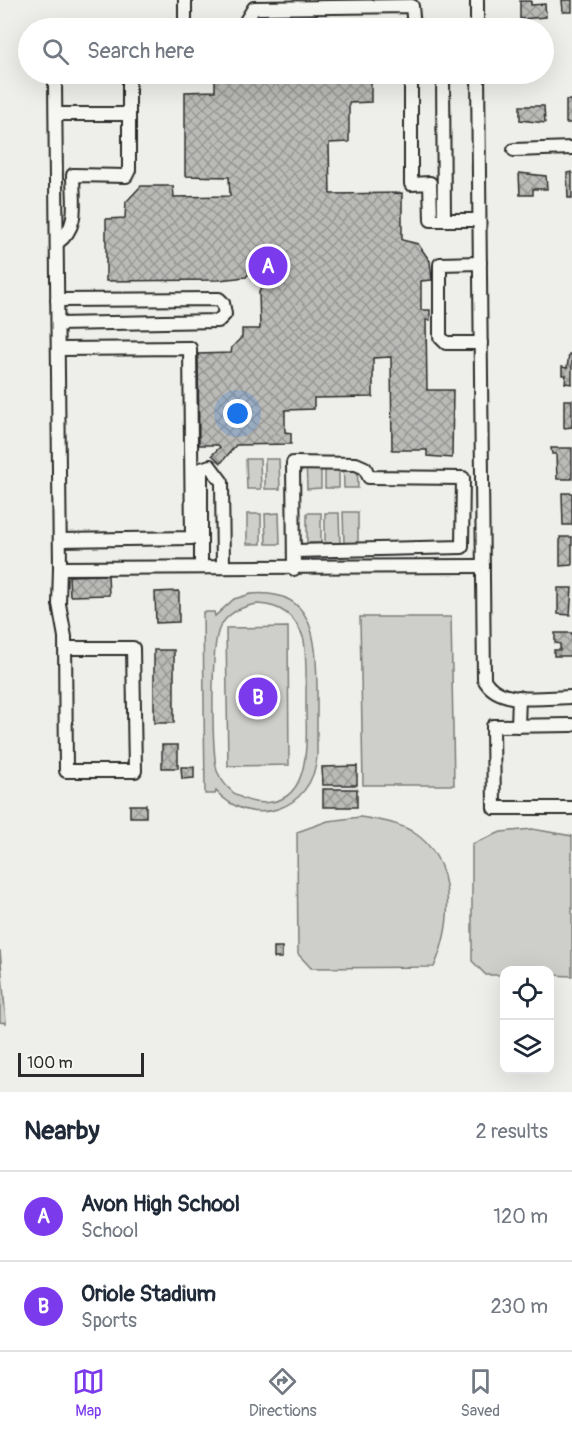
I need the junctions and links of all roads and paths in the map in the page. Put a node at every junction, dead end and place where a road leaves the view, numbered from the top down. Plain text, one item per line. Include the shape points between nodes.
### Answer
1 (185, 0) edge
2 (477, 0) edge
3 (343, 3) edge
4 (185, 18) edge
5 (248, 18) edge
6 (413, 18) edge
7 (477, 18) edge
8 (57, 84) edge
9 (129, 84) edge
10 (411, 84) edge
11 (443, 84) edge
12 (478, 84) edge
13 (56, 114) junction
14 (129, 114) junction
15 (572, 148) edge
16 (514, 150) dead end
17 (73, 175) junction
18 (56, 176) junction
19 (444, 220) junction
20 (479, 220) junction
21 (57, 243) junction
22 (480, 263) junction
23 (57, 300) junction
24 (58, 324) junction
25 (481, 343) junction
26 (58, 349) junction
27 (463, 478) junction
28 (482, 478) junction
29 (60, 540) junction
30 (392, 549) junction
31 (295, 551) junction
32 (483, 566) junction
33 (201, 567) junction
34 (223, 567) junction
35 (392, 567) junction
36 (60, 568) junction
37 (294, 569) junction
38 (65, 648) junction
39 (519, 697) junction
40 (572, 697) edge
41 (572, 725) edge
42 (518, 726) junction
43 (572, 808) edge

1 - 4 street
2 - 7 street
3 - 5 street via 254,8
3 - 6 street via 412,6
8 - 13 street
9 - 14 street
10 - 19 street via 411,184 430,183 431,220
11 - 19 street
12 - 20 street
13 - 14 street
13 - 18 street
14 - 17 street via 126,176
15 - 16 street
17 - 18 street
17 - 21 street via 72,227
18 - 21 street
19 - 20 street
20 - 22 street
21 - 23 street
22 - 25 street
22 - 25 street via 440,264 440,337 446,343
23 - 24 street
23 - 24 street via 219,299 225,308 218,321
24 - 26 street
25 - 28 street
26 - 29 street
26 - 29 street via 190,348 192,538
27 - 28 street
27 - 30 street via 462,547
27 - 31 street via 369,477 365,468 356,464 293,463
28 - 32 street
29 - 36 street
30 - 31 street
30 - 35 street
31 - 37 street
32 - 35 street
32 - 39 street via 484,679 494,691
33 - 34 street
33 - 34 street via 201,469 210,466 222,482
33 - 36 street
34 - 37 street
35 - 37 street
36 - 38 street via 59,604
38 - 38 street via 66,771 135,771 133,648
39 - 40 street
39 - 42 street
41 - 42 street
42 - 43 street via 494,726 494,808

